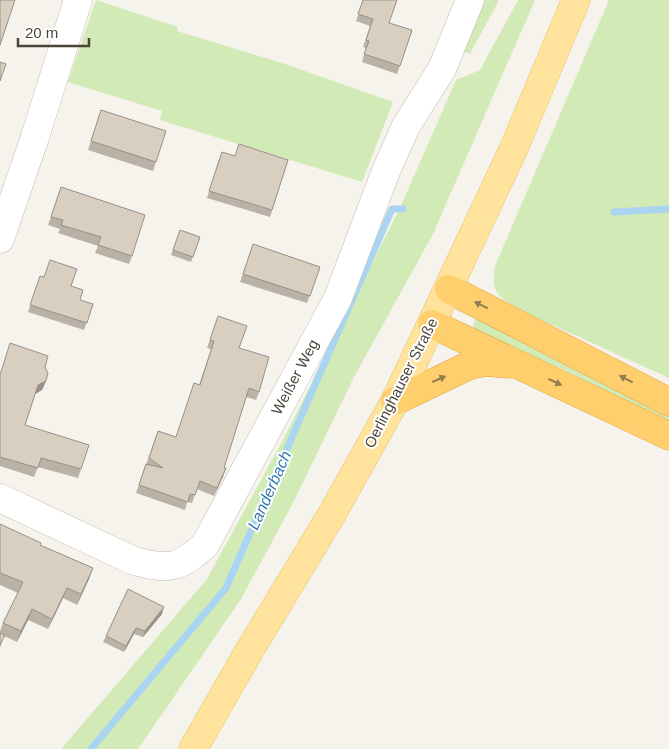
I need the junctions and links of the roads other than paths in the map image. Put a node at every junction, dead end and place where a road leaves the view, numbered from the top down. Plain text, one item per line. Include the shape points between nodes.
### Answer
1 (78, 0) edge
2 (470, 0) edge
3 (576, 0) edge
4 (0, 239) edge
5 (448, 289) junction
6 (432, 324) junction
7 (517, 364) junction
8 (395, 401) junction
9 (669, 402) edge
10 (669, 436) edge
11 (0, 498) edge
12 (193, 749) edge

1 - 4 street
2 - 11 street, Weißer Weg via 442,69 406,126 386,171 338,298 205,545 177,565 156,567 134,561
3 - 5 main road, Oerlinghauser Straße via 514,148
5 - 6 main road, Oerlinghauser Straße
9 -> 5 highway
6 - 7 highway
6 - 8 main road, Oerlinghauser Straße
8 -> 7 highway via 470,365 485,362
7 -> 10 highway
8 - 12 main road, Oerlinghauser Straße

